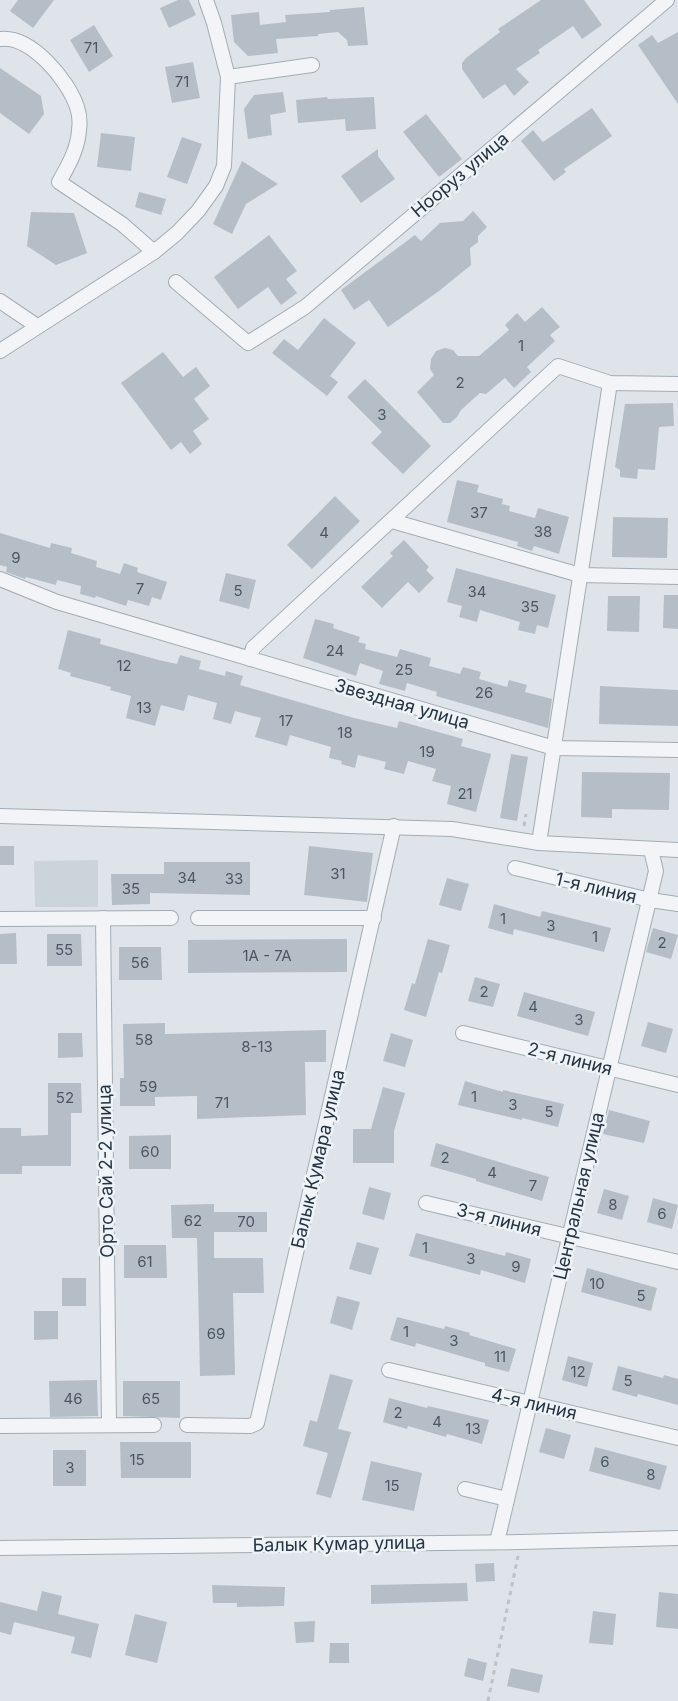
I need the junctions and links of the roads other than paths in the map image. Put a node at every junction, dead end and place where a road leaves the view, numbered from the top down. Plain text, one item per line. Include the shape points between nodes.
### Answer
1 (206, 0) edge
2 (667, 0) edge
3 (0, 39) edge
4 (312, 65) dead end
5 (228, 77) junction
6 (154, 252) junction
7 (176, 282) dead end
8 (0, 301) edge
9 (37, 326) junction
10 (0, 351) edge
11 (610, 383) junction
12 (678, 384) edge
13 (392, 521) junction
14 (580, 575) junction
15 (678, 577) edge
16 (0, 579) edge
17 (250, 659) junction
18 (554, 748) junction
19 (678, 750) edge
20 (0, 816) edge
21 (394, 826) junction
22 (539, 843) junction
23 (651, 850) junction
24 (678, 850) edge
25 (515, 868) dead end
26 (650, 900) junction
27 (678, 904) edge
28 (103, 918) junction
29 (171, 918) dead end
30 (198, 918) dead end
31 (374, 918) junction
32 (0, 919) edge
33 (463, 1033) dead end
34 (609, 1068) junction
35 (678, 1085) edge
36 (426, 1203) dead end
37 (569, 1237) junction
38 (678, 1262) edge
39 (389, 1370) dead end
40 (531, 1404) junction
41 (108, 1424) junction
42 (154, 1425) dead end
43 (187, 1425) dead end
44 (0, 1426) edge
45 (678, 1438) edge
46 (465, 1489) dead end
47 (507, 1499) junction
48 (678, 1538) edge
49 (497, 1542) junction
50 (0, 1548) edge

1 - 5 street
2 - 7 street, Нооруз улица via 305,307 248,343
3 - 6 street via 20,43 38,53 67,86 78,108 79,131 73,155 59,182 122,224
4 - 5 street
5 - 6 street via 224,166 216,186 198,211
6 - 9 street
8 - 9 street
9 - 10 street
11 - 12 street
11 - 13 street via 558,366
11 - 14 street
13 - 14 street
13 - 17 street via 253,648
14 - 15 street
14 - 18 street
16 - 17 street, Звездная улица via 57,602
17 - 18 street, Звездная улица
18 - 19 street, Звездная улица
18 - 22 street
20 - 21 street
21 - 22 street via 452,829
21 - 31 street, Балык Кумара улица
22 - 23 street
23 - 24 street
23 - 26 street, Центральная улица via 656,871
25 - 26 street, 1-я линия
26 - 27 street, 1-я линия
26 - 34 street, Центральная улица
28 - 29 street
28 - 32 street
28 - 41 street, Орто Сай 2-2 улица
30 - 31 street
31 - 43 street, Балык Кумара улица via 257,1423
33 - 34 street, 2-я линия
34 - 35 street, 2-я линия
34 - 37 street, Центральная улица
36 - 37 street, 3-я линия
37 - 38 street, 3-я линия
37 - 40 street, Центральная улица
39 - 40 street, 4-я линия
40 - 45 street, 4-я линия
40 - 47 street, Центральная улица
41 - 42 street
41 - 44 street
46 - 47 street
47 - 49 street, Центральная улица
48 - 49 street, Балык Кумар улица
49 - 50 street, Балык Кумар улица

